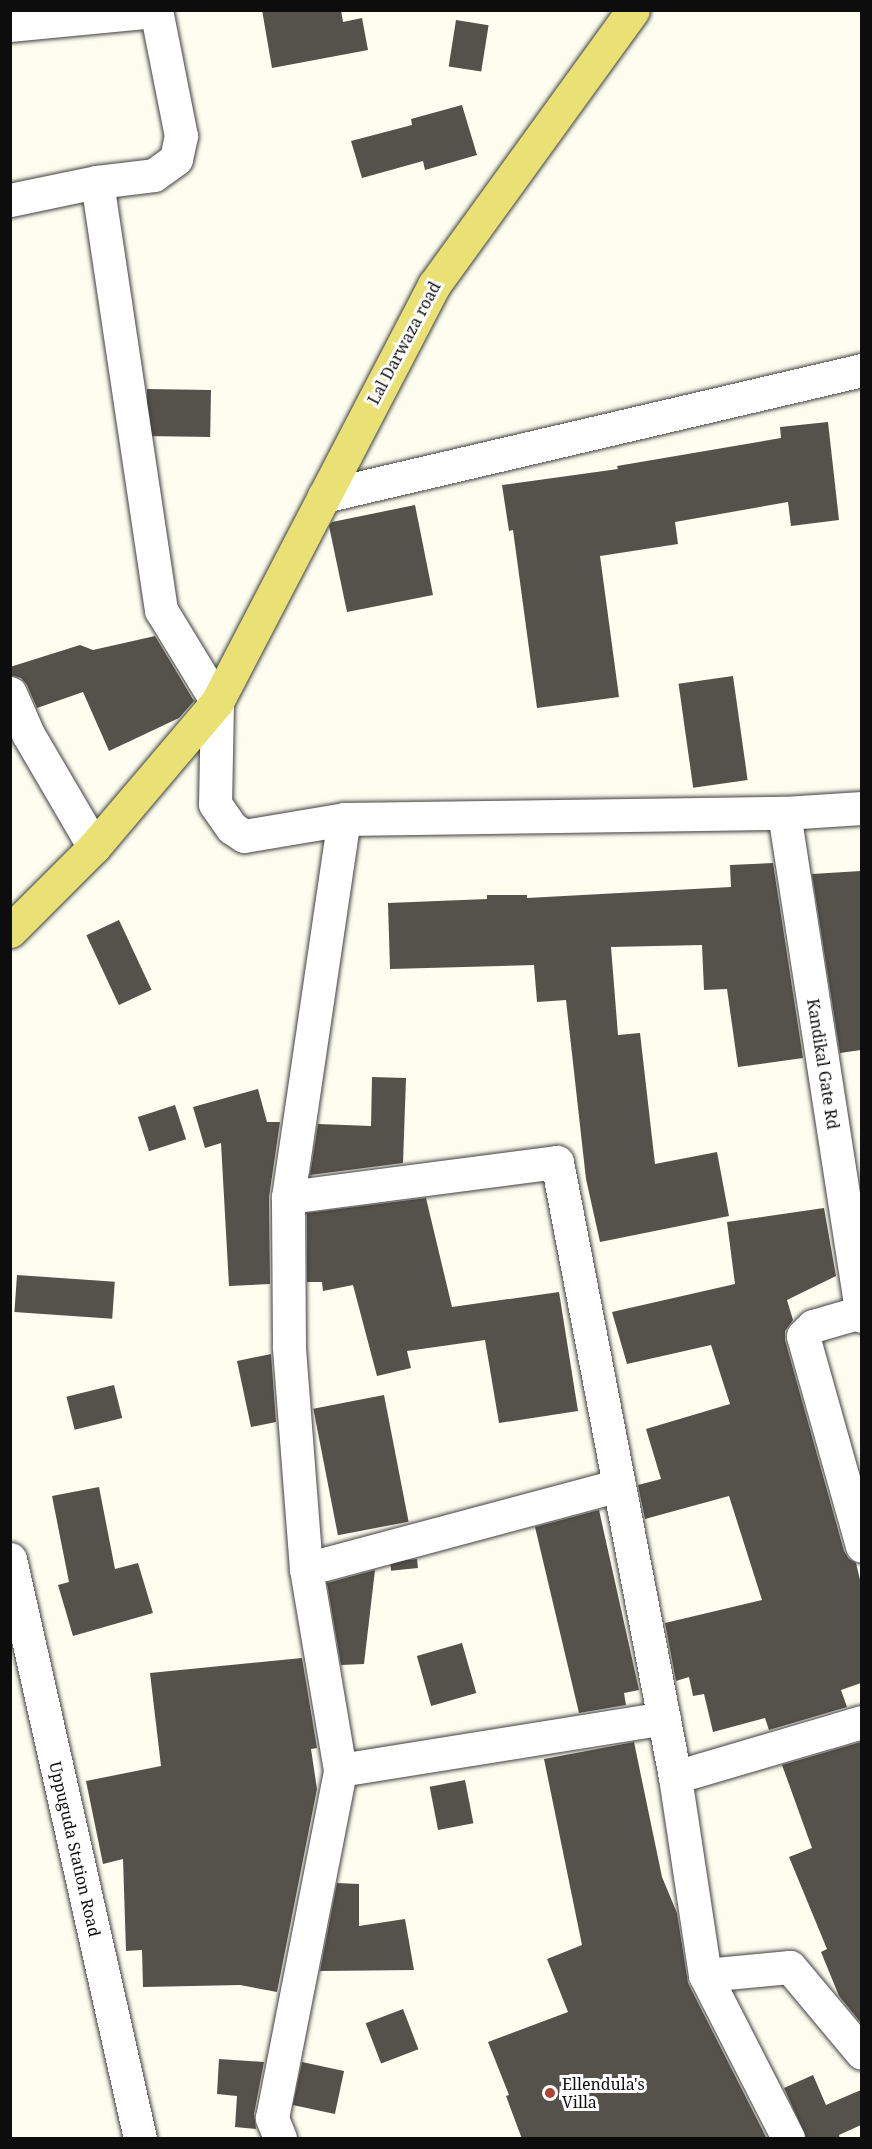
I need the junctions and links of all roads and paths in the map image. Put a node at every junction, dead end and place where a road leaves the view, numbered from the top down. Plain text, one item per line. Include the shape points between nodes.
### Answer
1 (633, 10) edge
2 (156, 11) edge
3 (10, 25) edge
4 (97, 182) junction
5 (10, 200) edge
6 (861, 370) edge
7 (324, 496) junction
8 (10, 693) edge
9 (217, 702) junction
10 (861, 808) edge
11 (784, 813) junction
12 (344, 819) junction
13 (94, 847) junction
14 (10, 931) edge
15 (288, 1197) junction
16 (861, 1314) edge
17 (619, 1485) junction
18 (861, 1546) edge
19 (306, 1569) junction
20 (12, 1576) edge
21 (664, 1718) junction
22 (861, 1722) edge
23 (340, 1770) junction
24 (675, 1777) junction
25 (705, 1975) junction
26 (861, 2053) edge
27 (140, 2139) edge
28 (280, 2139) edge
29 (788, 2139) edge

1 - 7 main road, Lal Darwaza road via 434,285
2 - 3 street
2 - 4 street via 181,136 177,159 153,176
4 - 5 street
4 - 9 street via 161,610
6 - 7 street
7 - 9 main road, Lal Darwaza road
8 - 13 street via 28,734
9 - 12 street via 215,804 232,828 244,836
9 - 13 main road, Lal Darwaza road
10 - 11 street
11 - 12 street
11 - 16 street, Kandikal Gate Rd
12 - 15 street
13 - 14 main road, Lal Darwaza road
15 - 17 street via 557,1162
15 - 19 street via 289,1346
16 - 18 street via 813,1326 803,1336
17 - 19 street
17 - 21 street
19 - 23 street
20 - 27 street, Uppuguda Station Road
21 - 23 street
21 - 24 street
22 - 24 street
23 - 28 street via 272,2118
24 - 25 street
25 - 26 street via 790,1967
25 - 29 street

